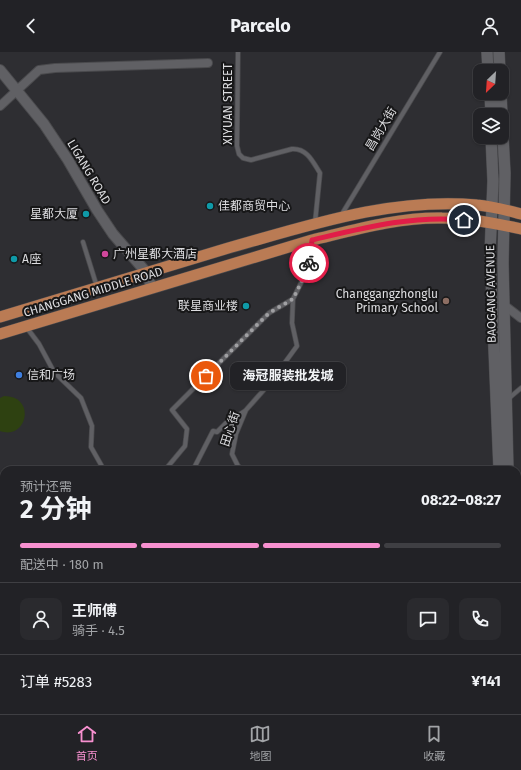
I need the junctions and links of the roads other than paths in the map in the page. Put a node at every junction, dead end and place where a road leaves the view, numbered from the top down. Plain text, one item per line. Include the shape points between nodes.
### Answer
1 (238, 52) edge
2 (440, 52) edge
3 (487, 52) edge
4 (499, 52) edge
5 (208, 63) dead end
6 (488, 64) edge
7 (500, 64) edge
8 (0, 70) edge
9 (16, 90) junction
10 (0, 106) edge
11 (491, 144) edge
12 (503, 144) edge
13 (491, 207) junction
14 (503, 210) junction
15 (521, 214) edge
16 (340, 217) junction
17 (490, 222) junction
18 (315, 224) junction
19 (503, 225) junction
20 (521, 229) edge
21 (312, 240) junction
22 (83, 242) dead end
23 (181, 262) junction
24 (146, 272) junction
25 (185, 278) junction
26 (97, 287) junction
27 (152, 288) junction
28 (293, 299) junction
29 (504, 305) junction
30 (0, 317) edge
31 (521, 318) edge
32 (26, 326) junction
33 (0, 334) edge
34 (521, 388) edge
35 (506, 401) junction
36 (246, 410) junction
37 (102, 466) edge
38 (168, 466) edge
39 (195, 466) edge
40 (238, 466) edge
41 (499, 466) edge
42 (508, 466) edge

1 - 18 lane, XIYUAN STREET via 239,154 251,160 292,149 305,152 320,173
2 - 16 lane, 昌岗大街
3 - 6 main road
4 - 7 main road
5 - 9 street via 38,70
8 - 9 street, LIGANG ROAD
9 - 10 street
9 - 24 street, LIGANG ROAD via 59,146 109,228
11 - 13 main road, BAOGANG AVENUE
12 - 14 main road, BAOGANG AVENUE
13 - 14 main road, CHANGGANG MIDDLE ROAD
13 - 16 main road, CHANGGANG MIDDLE ROAD via 423,204
13 - 17 main road, BAOGANG AVENUE
14 - 15 main road, CHANGGANG MIDDLE ROAD
14 - 19 main road, BAOGANG AVENUE
16 - 18 main road, CHANGGANG MIDDLE ROAD
17 - 19 main road, CHANGGANG MIDDLE ROAD
17 - 21 main road, CHANGGANG MIDDLE ROAD via 419,219
17 - 41 main road, BAOGANG AVENUE
18 - 23 main road, CHANGGANG MIDDLE ROAD
19 - 20 main road, CHANGGANG MIDDLE ROAD
19 - 29 main road, BAOGANG AVENUE
21 - 25 main road, CHANGGANG MIDDLE ROAD
21 - 28 lane, 田心街 via 308,269
22 - 26 lane
23 - 24 main road, CHANGGANG MIDDLE ROAD
23 - 25 main road via 176,268 177,274
24 - 26 main road, CHANGGANG MIDDLE ROAD
24 - 27 street, LIGANG ROAD
25 - 27 main road, CHANGGANG MIDDLE ROAD
26 - 30 main road, CHANGGANG MIDDLE ROAD
27 - 32 main road, CHANGGANG MIDDLE ROAD
28 - 36 lane, 田心街 via 292,323 297,346
28 - 38 lane via 269,313 172,410 187,430 185,446
29 - 31 street
29 - 35 main road, BAOGANG AVENUE
32 - 33 main road, CHANGGANG MIDDLE ROAD
32 - 37 lane via 54,372 81,398 92,426 91,447
34 - 35 lane
35 - 42 main road, BAOGANG AVENUE
36 - 39 lane via 217,432 213,431
36 - 40 lane, 田心街 via 236,434 232,454

